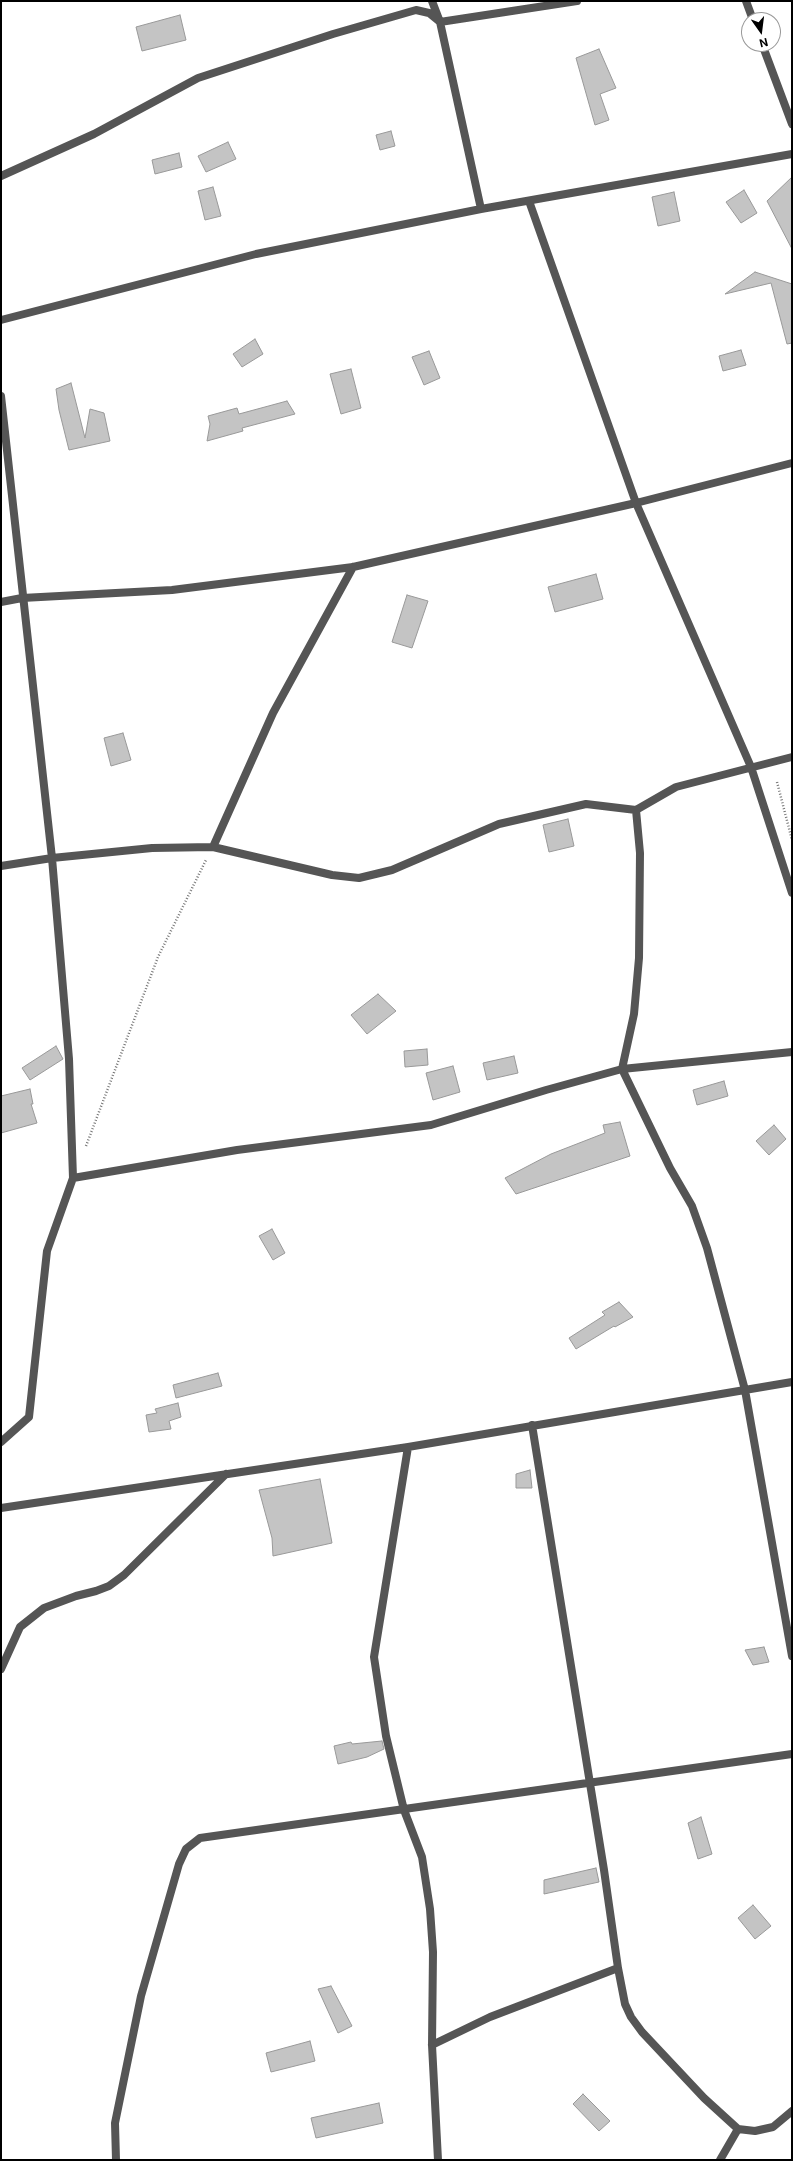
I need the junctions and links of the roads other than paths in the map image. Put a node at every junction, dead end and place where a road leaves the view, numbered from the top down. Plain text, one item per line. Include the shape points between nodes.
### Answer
1 (432, 1) edge
2 (578, 1) edge
3 (746, 1) edge
4 (750, 12) edge
5 (440, 22) junction
6 (765, 52) edge
7 (792, 124) edge
8 (792, 154) edge
9 (1, 176) edge
10 (529, 201) junction
11 (481, 209) junction
12 (1, 320) edge
13 (1, 396) edge
14 (792, 463) edge
15 (636, 503) junction
16 (353, 567) junction
17 (22, 598) junction
18 (1, 602) edge
19 (792, 757) edge
20 (751, 767) junction
21 (636, 810) junction
22 (213, 847) junction
23 (52, 858) junction
24 (1, 866) edge
25 (792, 893) edge
26 (792, 1052) edge
27 (622, 1069) junction
28 (73, 1178) junction
29 (792, 1382) edge
30 (745, 1390) junction
31 (532, 1425) junction
32 (1, 1442) edge
33 (408, 1447) junction
34 (226, 1474) junction
35 (1, 1508) edge
36 (792, 1656) edge
37 (1, 1669) edge
38 (792, 1754) edge
39 (590, 1783) junction
40 (404, 1810) junction
41 (618, 1968) junction
42 (432, 2045) junction
43 (792, 2111) edge
44 (738, 2129) junction
45 (116, 2160) edge
46 (438, 2160) edge
47 (720, 2160) edge

1 - 5 street
2 - 5 street
3 - 4 street
5 - 9 street via 429,13 416,10 198,78 94,134
5 - 11 street
6 - 7 street
8 - 10 street
10 - 11 street
10 - 15 street
11 - 12 street via 256,254
13 - 17 street
14 - 15 street
15 - 16 street
15 - 20 street
16 - 17 street via 172,590
16 - 22 street via 273,713
17 - 18 street
17 - 23 street
19 - 20 street
20 - 21 street via 676,787
20 - 25 street
21 - 22 street via 586,804 499,824 392,870 359,878 332,876
21 - 27 street via 640,853 639,958 634,1014
22 - 23 street via 152,848
23 - 24 street
23 - 28 street via 69,1058
26 - 27 street
27 - 28 street via 431,1125 237,1150
27 - 30 street via 670,1168 692,1206 707,1248
28 - 32 street via 47,1252 29,1418
29 - 30 street
30 - 31 street
30 - 36 street
31 - 33 street
31 - 39 street
33 - 34 street
33 - 40 street via 374,1657 386,1736
34 - 35 street
34 - 37 street via 124,1575 96,1592 76,1596 44,1608 20,1627
38 - 39 street
39 - 40 street
39 - 41 street
40 - 42 street via 422,1857 430,1909 433,1952
40 - 45 street via 200,1838 186,1849 179,1864 141,1996 115,2123
41 - 42 street via 490,2017
41 - 44 street via 625,2004 642,2032 704,2098
42 - 46 street
43 - 44 street via 774,2127 754,2131
44 - 47 street

